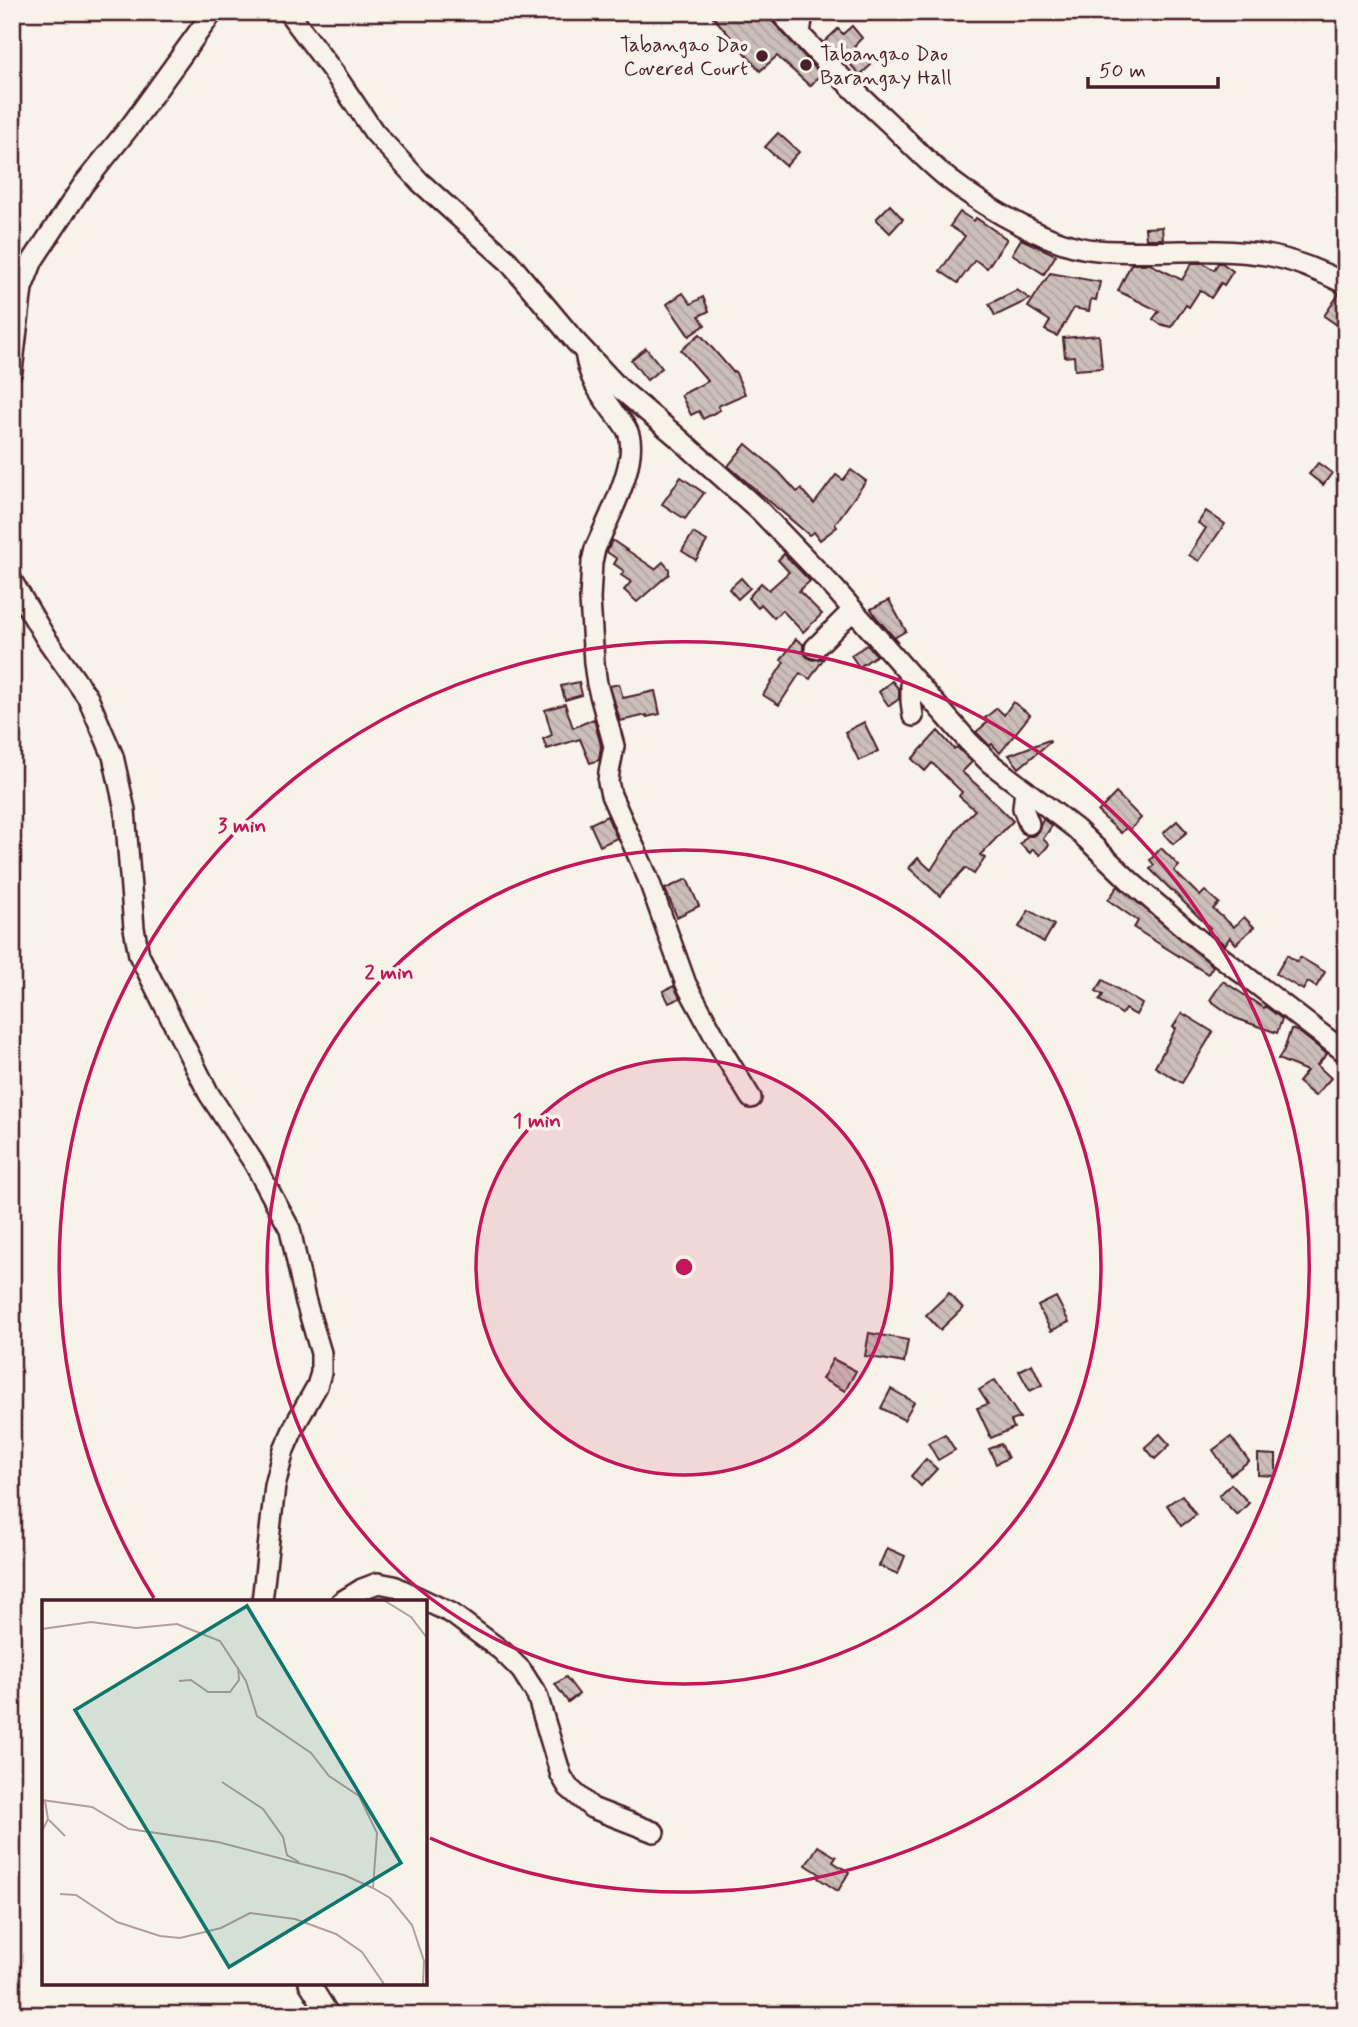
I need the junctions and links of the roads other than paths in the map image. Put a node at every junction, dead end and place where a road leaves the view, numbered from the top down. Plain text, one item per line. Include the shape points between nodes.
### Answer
1 (213, 12) edge
2 (288, 12) edge
3 (780, 12) edge
4 (803, 12) edge
5 (800, 34) junction
6 (1346, 284) edge
7 (585, 351) junction
8 (12, 371) edge
9 (12, 581) edge
10 (853, 610) junction
11 (815, 648) dead end
12 (912, 677) junction
13 (913, 716) dead end
14 (1025, 790) junction
15 (1029, 824) dead end
16 (1346, 1053) edge
17 (751, 1098) dead end
18 (262, 1600) edge
19 (344, 1600) edge
20 (424, 1600) edge
21 (427, 1602) edge
22 (654, 1832) dead end
23 (310, 1985) edge
24 (329, 2015) edge

1 - 8 street via 83,185 33,260 22,288
2 - 7 street via 373,132 420,182 508,261
3 - 5 street
4 - 5 street
5 - 6 street via 950,180 1047,238 1094,250 1268,255
7 - 10 street via 618,387 760,511
7 - 17 street via 595,388 628,430 632,446 629,467 592,562 594,663 614,746 611,795 648,878 686,984
9 - 18 street via 88,698 113,756 125,810 139,955 209,1094 290,1229 304,1300 321,1353 317,1386 284,1450 275,1486
10 - 11 street
10 - 12 street
12 - 13 street
12 - 14 street via 989,762
14 - 15 street via 1023,808
14 - 16 street via 1076,829 1200,941
19 - 20 street via 378,1583
21 - 22 street via 451,1613 521,1670 537,1695 568,1787 592,1808
23 - 24 street

